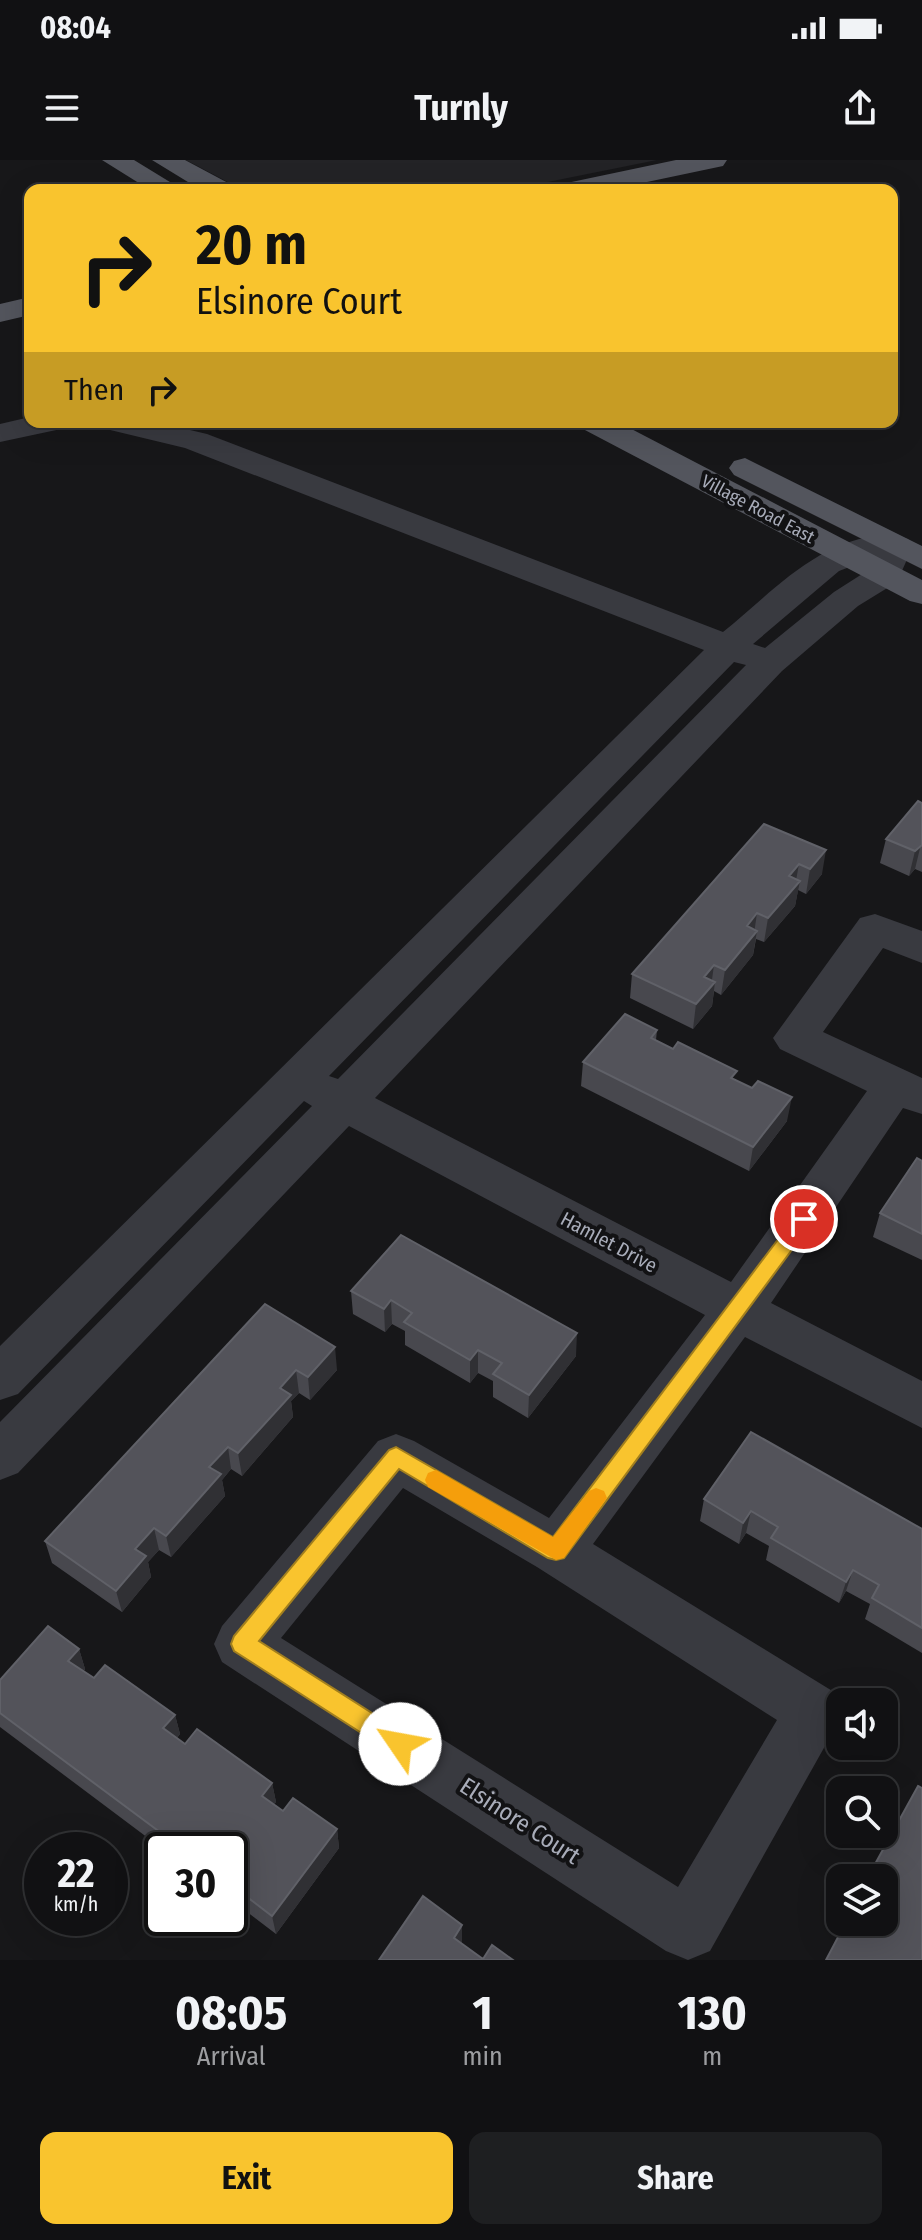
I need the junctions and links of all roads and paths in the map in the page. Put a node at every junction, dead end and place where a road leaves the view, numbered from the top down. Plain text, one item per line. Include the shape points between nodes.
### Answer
1 (115, 160) edge
2 (165, 160) edge
3 (714, 160) edge
4 (159, 184) edge
5 (210, 184) edge
6 (600, 184) edge
7 (24, 307) edge
8 (0, 313) edge
9 (24, 428) edge
10 (142, 428) edge
11 (605, 428) edge
12 (669, 428) edge
13 (0, 433) edge
14 (906, 553) edge
15 (842, 555) junction
16 (922, 594) edge
17 (729, 646) junction
18 (769, 663) junction
19 (922, 948) edge
20 (297, 1078) junction
21 (908, 1092) edge
22 (345, 1102) junction
23 (738, 1310) junction
24 (0, 1379) edge
25 (922, 1406) edge
26 (0, 1457) edge
27 (556, 1550) junction

1 - 4 main road
2 - 5 main road
3 - 6 main road
7 - 8 main road
9 - 13 street
10 - 17 street via 196,441
11 - 15 main road, Village Road East
12 - 14 main road, Village Road East
14 - 15 street via 867,548
14 - 16 main road, Village Road East
14 - 18 street
15 - 17 street
17 - 18 street
17 - 20 street
18 - 22 street
19 - 21 street via 875,928 795,1038
20 - 22 street, Hamlet Drive
20 - 24 street
21 - 23 street
22 - 23 street, Hamlet Drive
22 - 26 street
23 - 25 street, Hamlet Drive
23 - 27 street
27 - 27 street, Elsinore Court via 814,1711 688,1929 242,1644 396,1457

